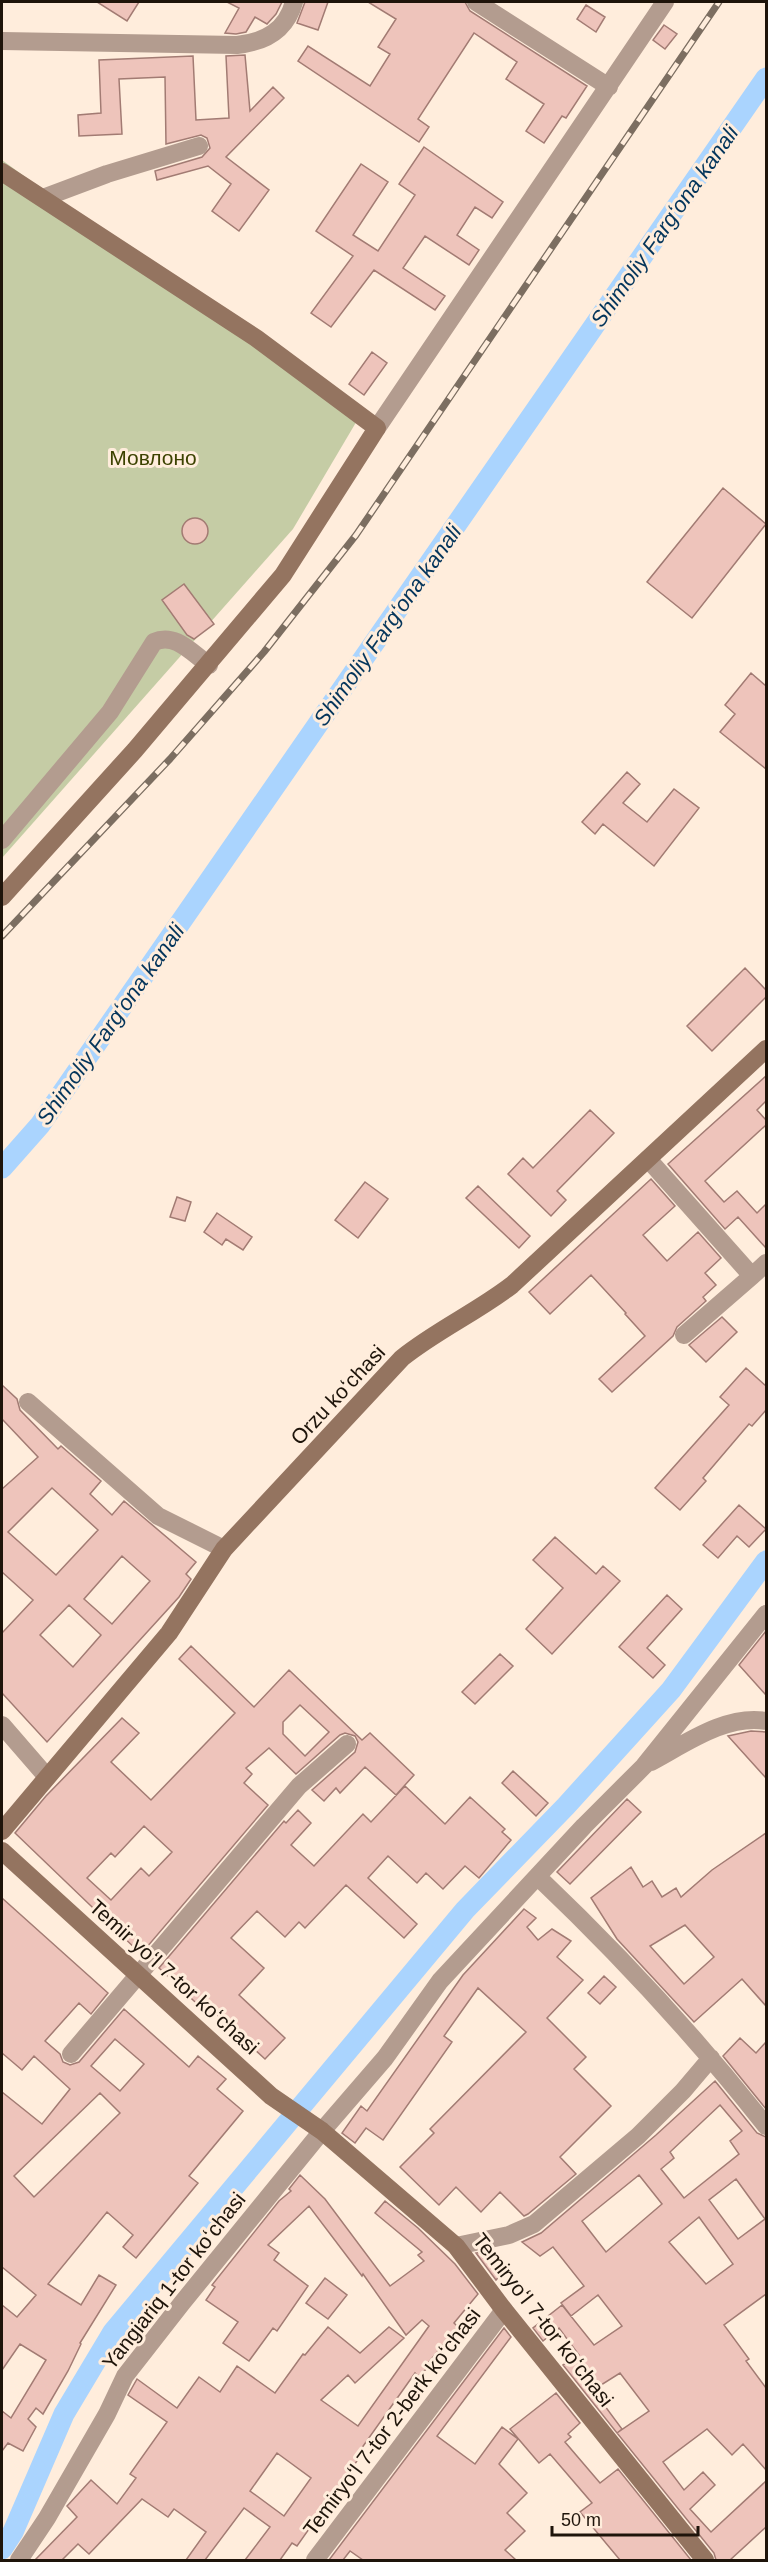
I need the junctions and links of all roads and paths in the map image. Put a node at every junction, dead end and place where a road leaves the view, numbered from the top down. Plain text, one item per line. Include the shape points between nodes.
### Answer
1 (294, 2) edge
2 (476, 2) edge
3 (665, 2) edge
4 (2, 41) edge
5 (609, 87) junction
6 (199, 147) dead end
7 (2, 172) edge
8 (43, 198) junction
9 (377, 428) junction
10 (208, 665) junction
11 (2, 840) edge
12 (2, 897) edge
13 (766, 1049) edge
14 (648, 1159) junction
15 (766, 1263) edge
16 (752, 1276) junction
17 (684, 1335) dead end
18 (28, 1402) dead end
19 (224, 1549) junction
20 (766, 1614) edge
21 (766, 1721) edge
22 (2, 1725) edge
23 (347, 1744) dead end
24 (644, 1766) junction
25 (47, 1777) junction
26 (2, 1831) edge
27 (2, 1851) edge
28 (538, 1876) junction
29 (138, 1975) junction
30 (71, 2054) dead end
31 (711, 2058) junction
32 (766, 2126) edge
33 (322, 2131) junction
34 (456, 2246) junction
35 (504, 2310) junction
36 (19, 2560) edge
37 (315, 2560) edge
38 (705, 2560) edge

1 - 4 street via 278,30 252,43
2 - 5 street
3 - 5 street
5 - 9 street
6 - 8 street
7 - 8 street
8 - 9 street via 256,338
9 - 10 street via 283,575
10 - 11 street via 175,640 154,642 110,712
10 - 12 street
13 - 14 street, Orzu koʻchasi
14 - 16 street
14 - 19 street, Orzu koʻchasi via 512,1285 402,1358
15 - 16 street
16 - 17 street
18 - 19 street via 158,1516
19 - 25 street, Orzu koʻchasi via 169,1633
20 - 24 street
21 - 24 street via 749,1718 727,1725
22 - 25 street
23 - 29 street via 299,1786
24 - 28 street, Yangiariq 1-tor koʻchasi
25 - 26 street, Orzu koʻchasi
27 - 29 street, Temir yoʻl 7-tor koʻchasi
28 - 31 street via 602,1938
28 - 33 street, Yangiariq 1-tor koʻchasi via 440,1982 385,2058
29 - 30 street
29 - 33 street, Temir yoʻl 7-tor koʻchasi via 271,2096
31 - 32 street
31 - 34 street via 638,2136 534,2224 509,2235
33 - 34 street, Temiryoʻl 7-tor koʻchasi
33 - 36 street, Yangiariq 1-tor koʻchasi via 125,2376 59,2498
34 - 35 street, Temiryoʻl 7-tor koʻchasi
35 - 37 street, Temiryoʻl 7-tor 2-berk koʻchasi
35 - 38 street, Temiryoʻl 7-tor koʻchasi

